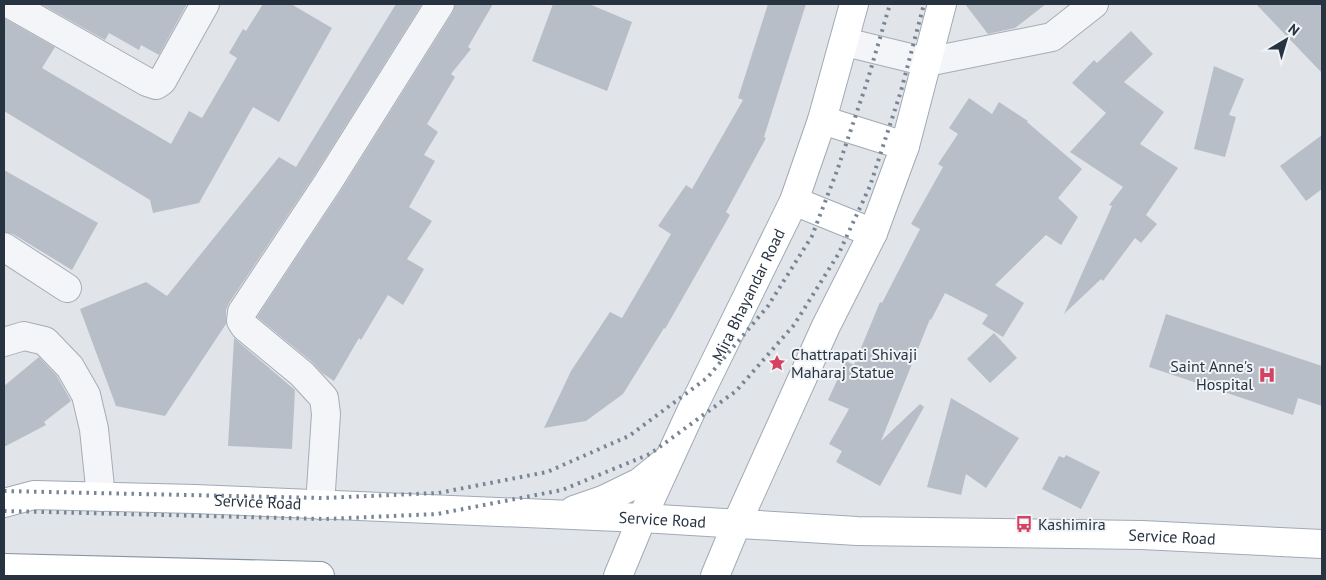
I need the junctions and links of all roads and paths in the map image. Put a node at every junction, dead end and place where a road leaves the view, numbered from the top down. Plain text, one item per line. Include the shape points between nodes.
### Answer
1 (10, 4) edge
2 (205, 4) edge
3 (440, 4) edge
4 (854, 4) edge
5 (942, 4) edge
6 (1094, 4) edge
7 (43, 12) edge
8 (845, 42) junction
9 (927, 62) junction
10 (822, 120) junction
11 (905, 146) junction
12 (794, 201) junction
13 (873, 233) junction
14 (4, 247) edge
15 (67, 288) dead end
16 (4, 342) edge
17 (669, 459) junction
18 (4, 493) edge
19 (34, 495) junction
20 (101, 498) junction
21 (4, 502) edge
22 (320, 506) junction
23 (559, 515) junction
24 (642, 518) junction
25 (737, 523) junction
26 (1322, 544) edge
27 (4, 568) edge
28 (320, 576) edge
29 (618, 576) edge
30 (715, 576) edge

1 - 7 street
2 - 7 street via 162,81 156,85
3 - 22 street via 242,312 241,321 245,327 302,374 324,398 326,414
4 - 8 main road, Mira Bhayandar Road
5 - 9 main road
6 - 9 street via 1052,37
8 - 9 street
8 - 10 main road, Mira Bhayandar Road
9 - 11 main road
10 - 11 main road
10 - 12 main road, Mira Bhayandar Road
11 - 13 main road
12 - 13 main road
12 - 17 main road, Mira Bhayandar Road
13 - 25 main road via 826,326
14 - 15 street
16 - 20 street via 24,336 45,341 70,367 86,395 94,429
17 - 23 main road via 640,482 603,500
17 - 24 main road, Mira Bhayandar Road
18 - 19 street
19 - 20 main road, Service Road
19 - 21 main road, Service Road
20 - 22 main road, Service Road
22 - 23 main road, Service Road
23 - 24 main road, Service Road
24 - 25 main road, Service Road
24 - 29 main road, Mira Bhayandar Road
25 - 26 main road, Service Road via 857,531 1142,535
25 - 30 main road
27 - 28 main road

